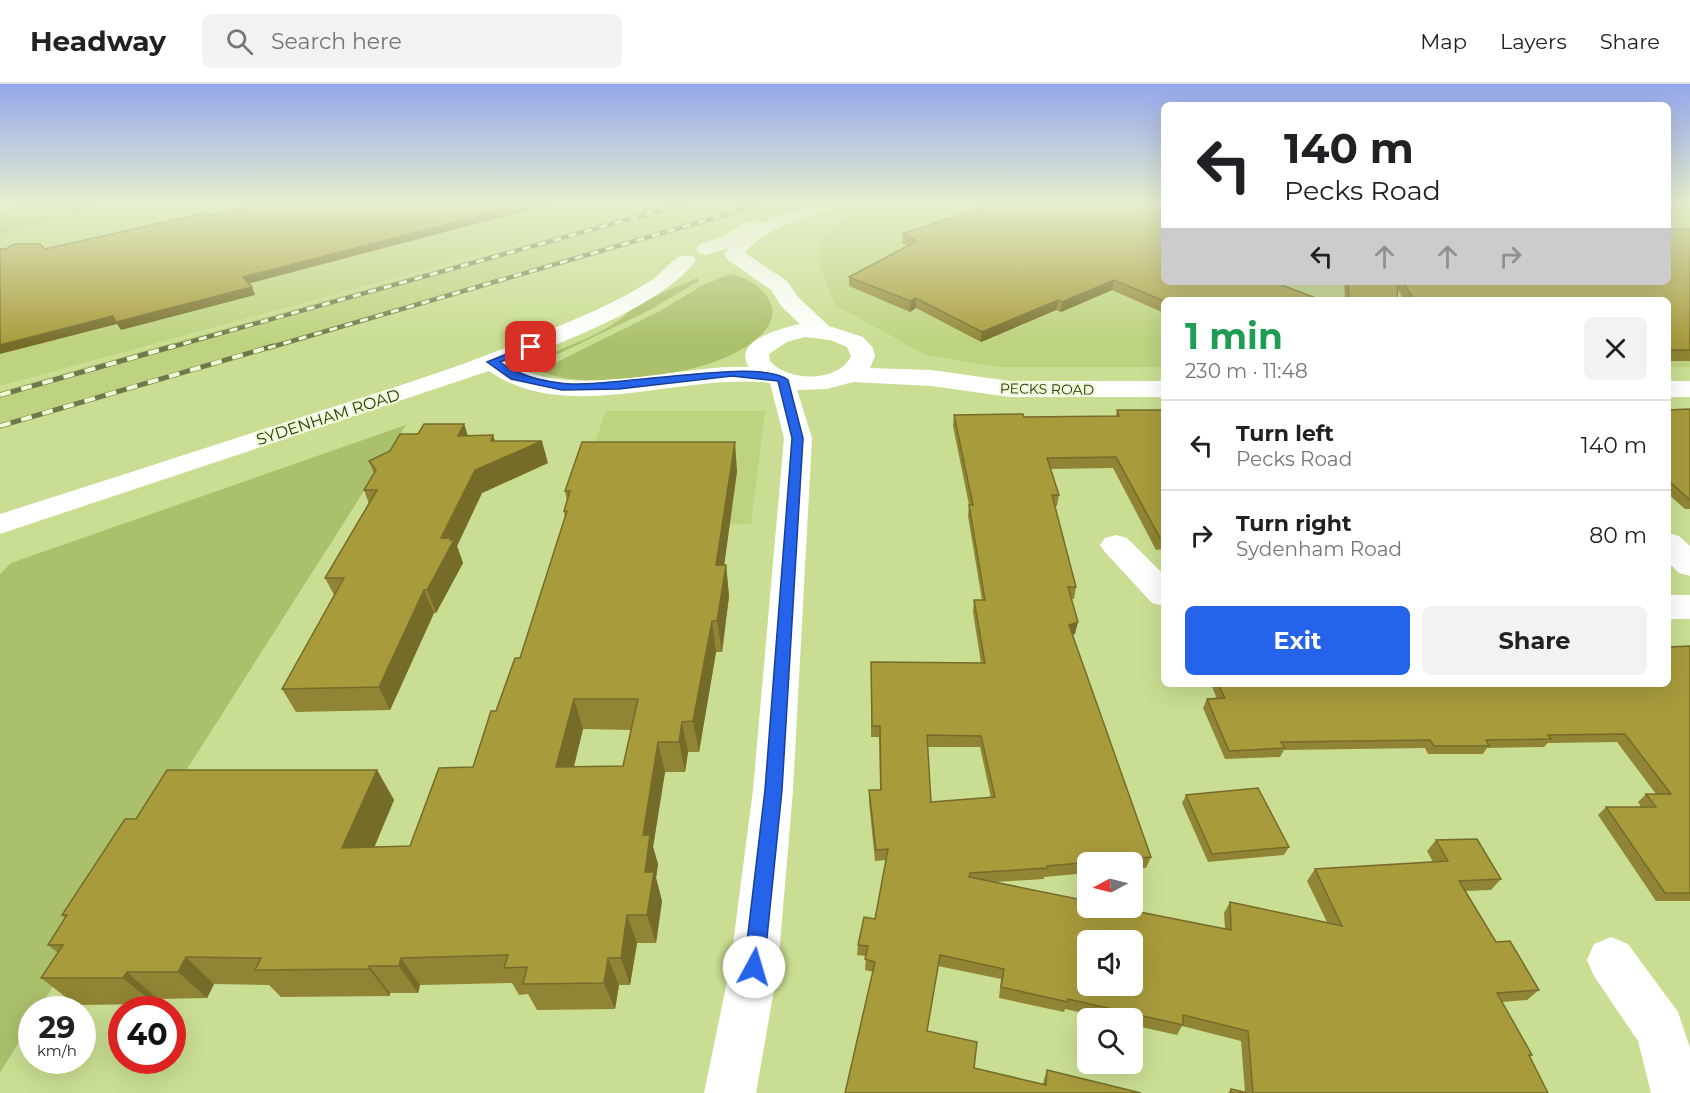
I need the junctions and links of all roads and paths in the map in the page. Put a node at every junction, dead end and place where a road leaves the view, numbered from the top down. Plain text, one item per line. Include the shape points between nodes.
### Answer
1 (718, 250) edge
2 (718, 250) edge
3 (724, 250) edge
4 (738, 250) edge
5 (735, 255) junction
6 (704, 263) junction
7 (767, 278) junction
8 (790, 302) junction
9 (820, 330) junction
10 (764, 345) junction
11 (862, 351) junction
12 (492, 362) junction
13 (693, 376) junction
14 (840, 377) junction
15 (778, 378) junction
16 (931, 378) junction
17 (1161, 389) edge
18 (1671, 389) edge
19 (1690, 389) edge
20 (798, 432) junction
21 (0, 524) edge
22 (1116, 544) dead end
23 (1671, 546) edge
24 (1690, 565) edge
25 (1161, 592) edge
26 (1671, 607) edge
27 (1690, 607) edge
28 (1611, 960) dead end
29 (1675, 1030) edge
30 (730, 1093) edge
31 (1677, 1093) edge

1 - 6 street, SYDENHAM ROAD
2 - 6 street
3 - 5 street
4 - 5 street
5 - 7 street
6 - 7 street
6 - 12 street, SYDENHAM ROAD via 568,332
7 - 8 street via 784,291
8 - 9 street
8 - 10 street via 778,330
9 - 10 street via 791,332
9 - 11 street, PECKS ROAD via 847,337
10 - 13 street
10 - 15 street via 759,363
11 - 14 street via 858,367
11 - 16 street, PECKS ROAD
12 - 13 street via 515,377 562,387 619,386
12 - 21 street, SYDENHAM ROAD
13 - 15 street via 745,373
14 - 15 street, PECKS ROAD via 798,383
14 - 16 street, PECKS ROAD
14 - 20 street
15 - 20 street
16 - 17 street, PECKS ROAD via 1010,389
18 - 19 street
20 - 30 street via 773,790 754,967
22 - 25 street
23 - 24 street
26 - 27 street
28 - 29 street
29 - 31 street

